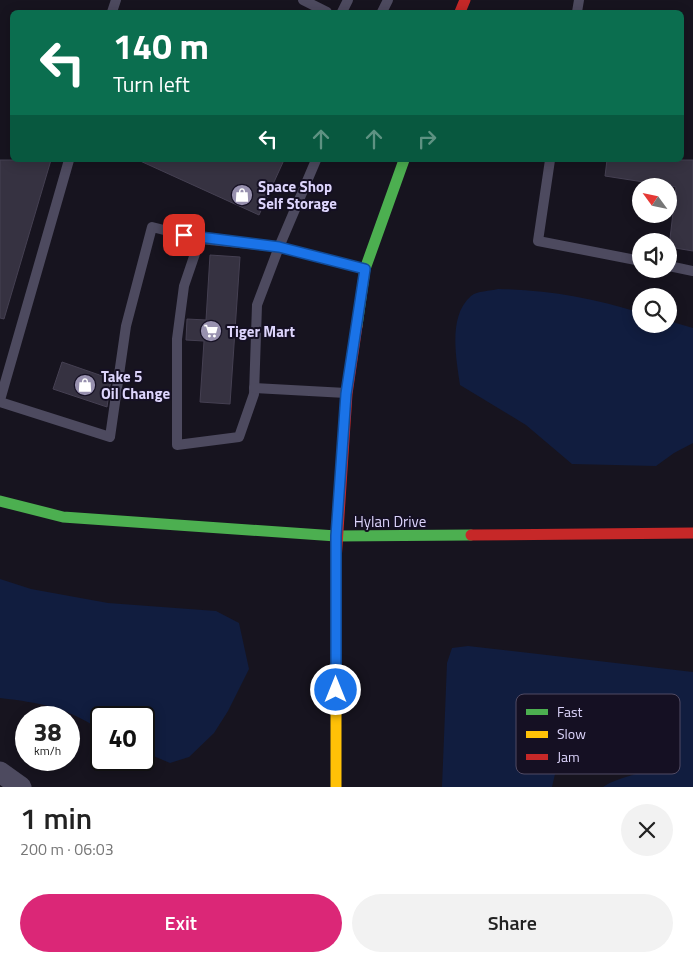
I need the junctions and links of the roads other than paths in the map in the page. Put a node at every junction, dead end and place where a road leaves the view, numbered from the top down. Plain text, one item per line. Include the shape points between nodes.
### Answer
1 (303, 0) edge
2 (323, 10) edge
3 (68, 162) edge
4 (315, 162) edge
5 (403, 162) edge
6 (550, 162) edge
7 (200, 238) junction
8 (279, 247) junction
9 (632, 259) edge
10 (677, 268) edge
11 (365, 269) junction
12 (693, 271) edge
13 (254, 388) junction
14 (346, 394) junction
15 (0, 401) edge
16 (0, 501) edge
17 (693, 533) edge
18 (336, 536) junction
19 (0, 772) edge
20 (20, 787) edge
21 (336, 787) edge

1 - 2 lane
3 - 15 lane
4 - 8 lane
5 - 11 main road
6 - 9 lane via 538,241
7 - 8 lane
7 - 13 lane via 184,286 177,339 177,445 239,437
7 - 15 lane via 152,227 126,326 110,437
8 - 11 lane
8 - 13 lane via 257,305
10 - 12 lane
11 - 14 main road
13 - 14 lane
14 - 18 main road
16 - 18 main road, Hylan Drive via 63,517
17 - 18 main road, Hylan Drive
18 - 21 main road
19 - 20 street

